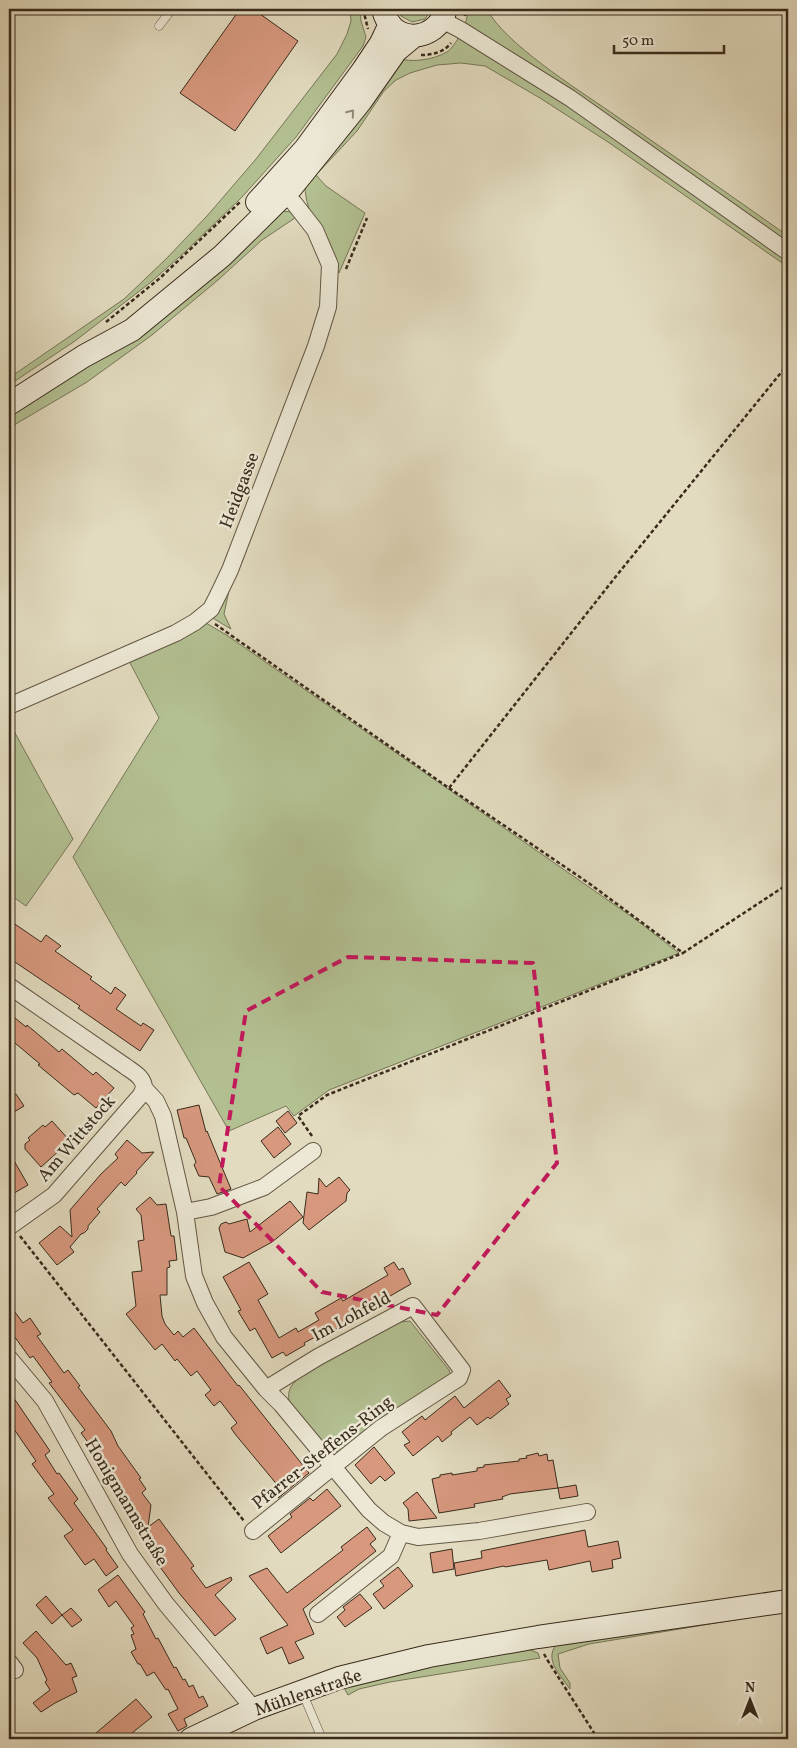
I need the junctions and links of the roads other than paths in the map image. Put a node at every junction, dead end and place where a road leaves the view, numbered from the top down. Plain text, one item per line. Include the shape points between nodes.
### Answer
1 (172, 9) edge
2 (444, 14) edge
3 (381, 21) edge
4 (160, 26) dead end
5 (414, 36) junction
6 (279, 189) junction
7 (788, 252) edge
8 (9, 404) edge
9 (9, 706) edge
10 (9, 986) edge
11 (144, 1088) junction
12 (313, 1151) road end
13 (185, 1212) junction
14 (10, 1226) edge
15 (9, 1358) edge
16 (462, 1370) joint
17 (266, 1389) junction
18 (332, 1467) junction
19 (587, 1512) dead end
20 (253, 1531) road end
21 (401, 1534) junction
22 (788, 1601) edge
23 (318, 1614) dead end
24 (302, 1692) junction
25 (254, 1709) junction
26 (191, 1739) edge
27 (310, 1739) edge

1 - 4 lane
2 - 5 street via 432,30
2 - 7 street via 461,30 570,98
3 - 5 street via 401,33
3 - 6 street via 382,43
6 -> 5 street via 361,101 396,51
6 - 8 street via 84,356
6 - 9 street, Heidgasse via 315,230 330,265 328,307 230,570 211,609 176,633
10 - 11 street via 125,1066 138,1076
11 - 13 street via 156,1101 162,1116
11 - 14 street, Am Wittstock via 54,1195
12 - 13 street via 264,1186 211,1207
13 - 17 street via 194,1276 205,1303 224,1337
15 - 25 street, Honigmannstraße via 45,1401 130,1554 166,1604
16 - 17 street, Im Lohfeld via 413,1306
16 - 18 street, Pfarrer-Steffens-Ring via 460,1378 381,1428
17 - 18 street
18 - 20 street, Pfarrer-Steffens-Ring
18 - 21 street via 369,1510
19 - 21 street via 479,1530 418,1537
21 - 23 street via 391,1556
22 - 24 street, Mühlenstraße via 430,1656 339,1678
24 - 25 street, Mühlenstraße
24 - 27 lane via 320,1734
25 - 26 street, Mühlenstraße

